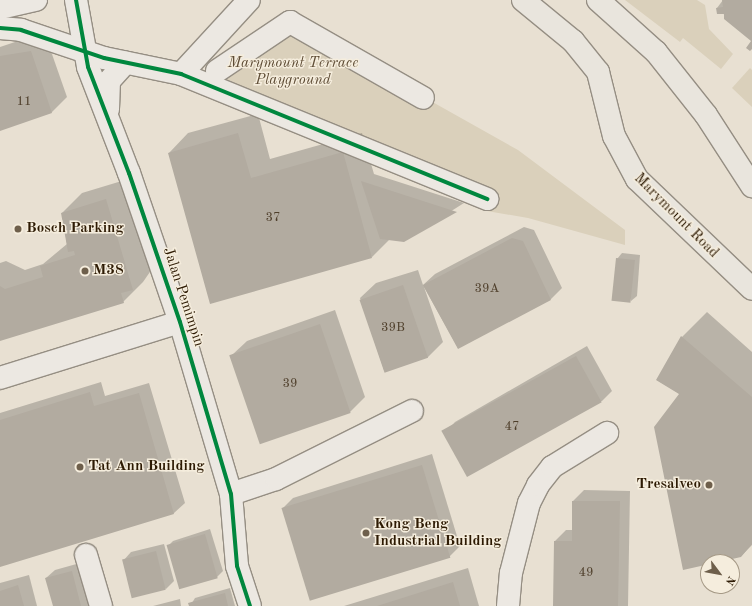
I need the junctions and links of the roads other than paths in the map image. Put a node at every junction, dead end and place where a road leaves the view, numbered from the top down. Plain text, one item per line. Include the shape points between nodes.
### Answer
1 (36, 0) edge
2 (76, 0) edge
3 (249, 0) edge
4 (523, 0) edge
5 (598, 0) edge
6 (0, 8) edge
7 (0, 28) edge
8 (84, 51) junction
9 (126, 62) junction
10 (216, 71) dead end
11 (181, 74) junction
12 (423, 98) dead end
13 (108, 115) junction
14 (752, 186) edge
15 (487, 199) dead end
16 (752, 289) edge
17 (180, 322) junction
18 (0, 378) edge
19 (412, 411) dead end
20 (607, 432) dead end
21 (231, 494) junction
22 (86, 556) dead end
23 (101, 606) edge
24 (250, 606) edge
25 (508, 606) edge

1 - 6 street
2 - 8 street, Jalan Pemimpin
3 - 11 street
4 - 16 main road, Marymount Road via 573,41 598,72 614,136 637,179
5 - 14 main road via 656,52 706,115
7 - 8 street via 21,30
8 - 9 street
8 - 13 street, Jalan Pemimpin
9 - 11 street
9 - 13 street via 109,81
10 - 12 street via 290,22
11 - 15 street
13 - 17 street, Jalan Pemimpin
17 - 18 street, Jalan Pemimpin
17 - 21 street, Jalan Pemimpin
19 - 21 street via 276,479
20 - 25 street via 552,467 538,485 529,503 511,573
21 - 24 street, Jalan Pemimpin via 237,566
22 - 23 street

